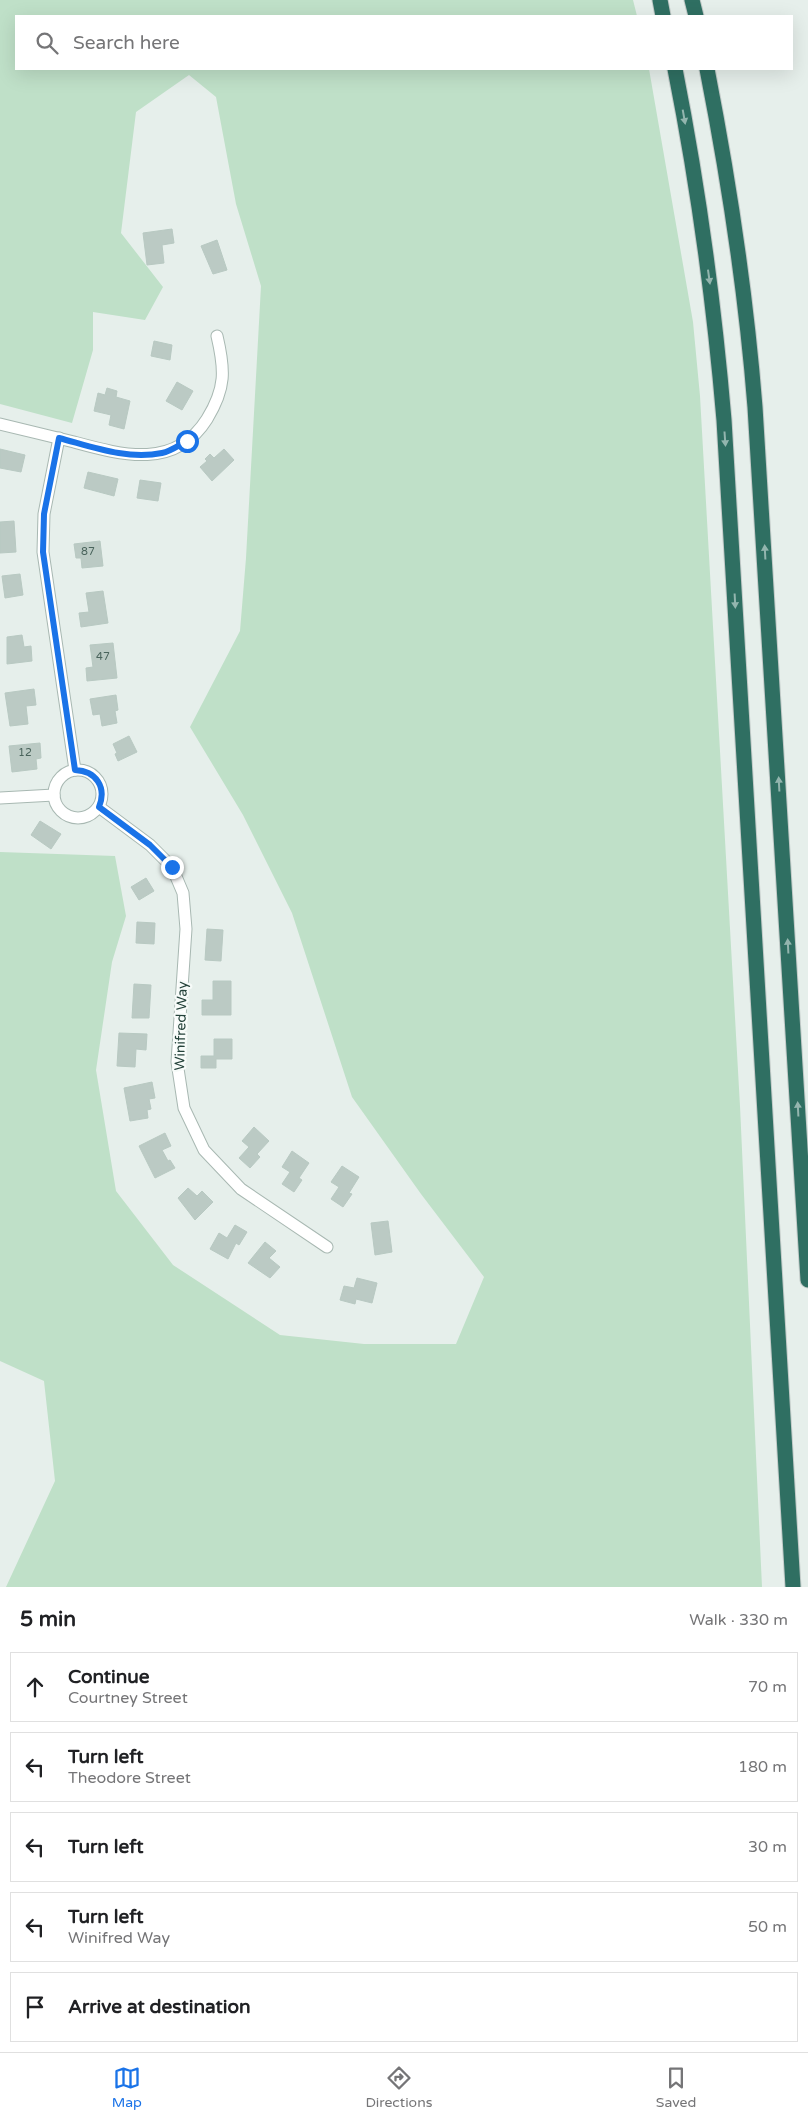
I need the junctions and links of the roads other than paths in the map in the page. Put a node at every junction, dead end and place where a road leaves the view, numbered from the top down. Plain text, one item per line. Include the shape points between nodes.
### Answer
1 (660, 0) edge
2 (692, 0) edge
3 (664, 15) edge
4 (696, 15) edge
5 (675, 70) edge
6 (707, 70) edge
7 (217, 336) dead end
8 (0, 424) edge
9 (59, 438) junction
10 (75, 770) junction
11 (54, 795) junction
12 (0, 798) edge
13 (99, 807) junction
14 (327, 1248) dead end
15 (808, 1280) edge
16 (793, 1587) edge

1 - 3 highway
2 - 4 highway
5 -> 16 highway via 710,285 724,430
15 -> 6 highway via 754,388 733,214
7 - 9 street via 224,364 222,386 217,403 203,426 187,441 164,453 137,456
8 - 9 street
9 - 10 street via 44,514 43,552
10 - 11 street via 60,779
10 - 13 street via 88,772 99,781 103,794
11 - 12 street
11 - 13 street via 61,811 72,818 90,815
13 - 14 street, Winifred Way via 150,845 172,867 183,893 186,929 177,1062 184,1108 204,1150 241,1189

